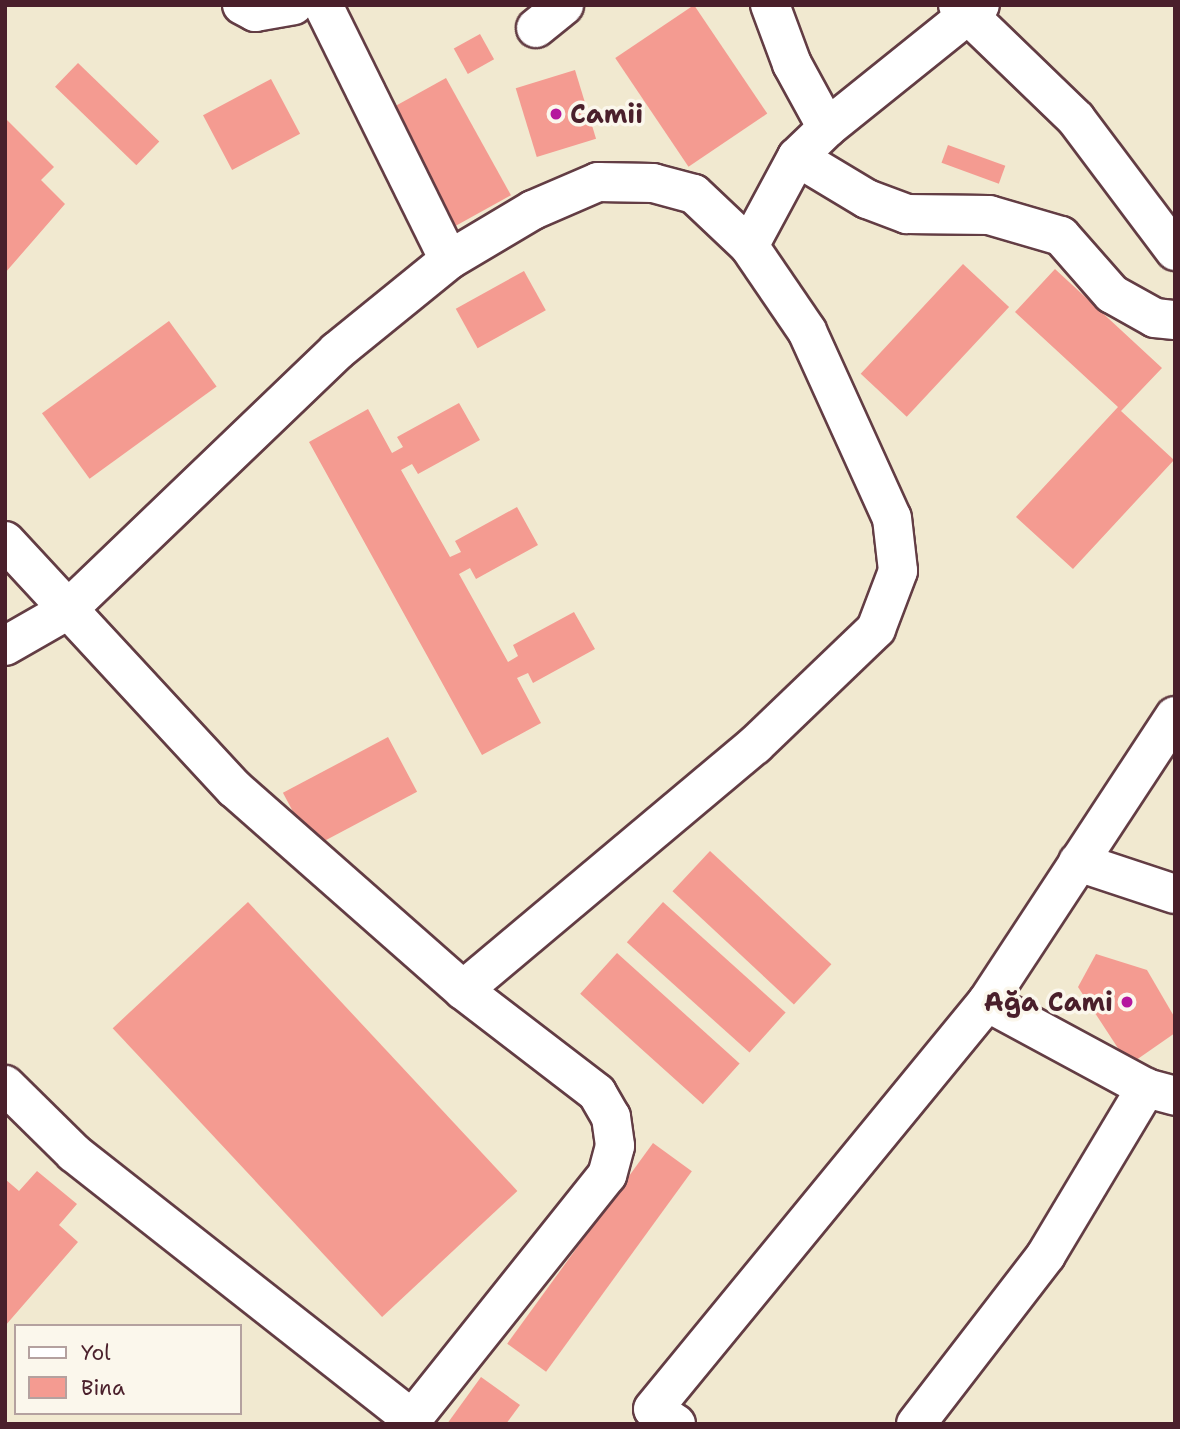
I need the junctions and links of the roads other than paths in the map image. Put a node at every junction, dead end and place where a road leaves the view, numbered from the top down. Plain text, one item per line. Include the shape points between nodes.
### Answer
1 (242, 5) edge
2 (293, 5) edge
3 (323, 5) edge
4 (770, 5) edge
5 (969, 9) edge
6 (827, 128) junction
7 (797, 157) junction
8 (749, 246) junction
9 (1175, 251) edge
10 (449, 260) junction
11 (1175, 320) edge
12 (5, 541) edge
13 (66, 611) junction
14 (5, 646) edge
15 (1175, 716) edge
16 (1078, 862) junction
17 (1175, 894) edge
18 (463, 990) junction
19 (987, 1002) junction
20 (5, 1085) edge
21 (1161, 1092) edge
22 (676, 1424) edge
23 (916, 1424) edge

1 - 2 street via 265,12
3 - 10 street
4 - 6 street via 792,64
5 - 6 street
5 - 9 street via 1076,119
6 - 7 street
7 - 8 street
7 - 11 street via 867,199 907,214 989,215 1061,236 1112,294 1155,318
8 - 10 street via 694,194 653,183 598,182 533,210
8 - 18 street via 807,331 892,519 898,571 876,629 755,745
10 - 13 street via 337,351
12 - 13 street
13 - 14 street
13 - 18 street via 235,789
15 - 16 street
16 - 17 street
16 - 19 street
18 - 20 street via 597,1093 611,1117 615,1146 607,1175 412,1419 74,1153
19 - 21 street
19 - 22 street via 653,1409
21 - 23 street via 1046,1255

